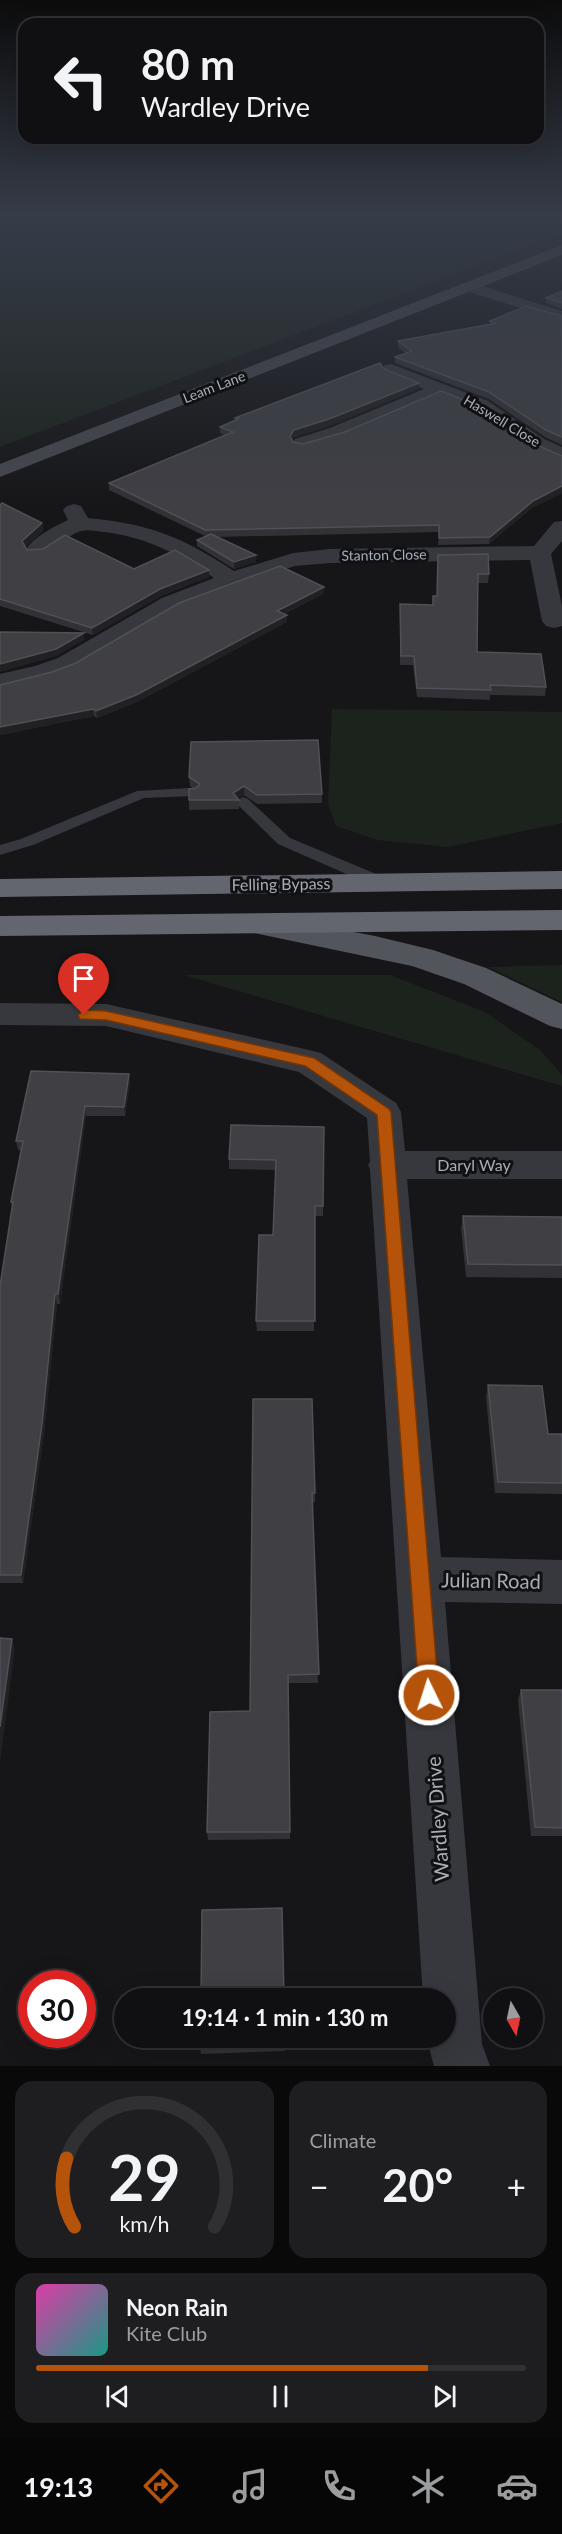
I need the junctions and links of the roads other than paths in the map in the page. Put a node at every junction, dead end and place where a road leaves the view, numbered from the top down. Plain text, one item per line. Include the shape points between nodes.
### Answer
1 (407, 311) edge
2 (547, 311) edge
3 (562, 316) edge
4 (391, 369) edge
5 (442, 388) junction
6 (326, 436) junction
7 (302, 442) edge
8 (348, 450) edge
9 (562, 455) edge
10 (0, 471) edge
11 (562, 527) edge
12 (36, 550) edge
13 (540, 553) junction
14 (231, 579) junction
15 (558, 621) edge
16 (0, 682) edge
17 (190, 793) edge
18 (243, 802) edge
19 (0, 850) edge
20 (562, 880) edge
21 (382, 883) junction
22 (0, 888) edge
23 (562, 920) edge
24 (249, 923) junction
25 (0, 926) edge
26 (0, 1014) edge
27 (562, 1017) edge
28 (386, 1165) junction
29 (562, 1166) edge
30 (420, 1579) junction
31 (562, 1582) edge
32 (462, 2066) edge

1 - 10 main road, Leam Lane
2 - 3 street
4 - 5 street, Haswell Close
5 - 6 street
5 - 9 street, Haswell Close via 481,405
6 - 7 street
6 - 8 street
11 - 13 street
12 - 14 street via 77,516 163,539
13 - 14 street, Stanton Close via 311,557
13 - 15 street
14 - 16 street, Stanton Close via 146,615 67,663
17 - 19 lane via 142,794
18 - 21 lane via 284,841
20 - 21 highway, Felling Bypass
21 - 22 highway, Felling Bypass
23 - 24 highway
24 - 25 highway
24 - 27 main road via 393,950 445,965
26 - 28 street, Wardley Drive via 106,1015 309,1062 384,1112
28 - 29 street, Daryl Way
28 - 30 street, Wardley Drive
30 - 31 street, Julian Road
30 - 32 street, Wardley Drive via 454,2044

